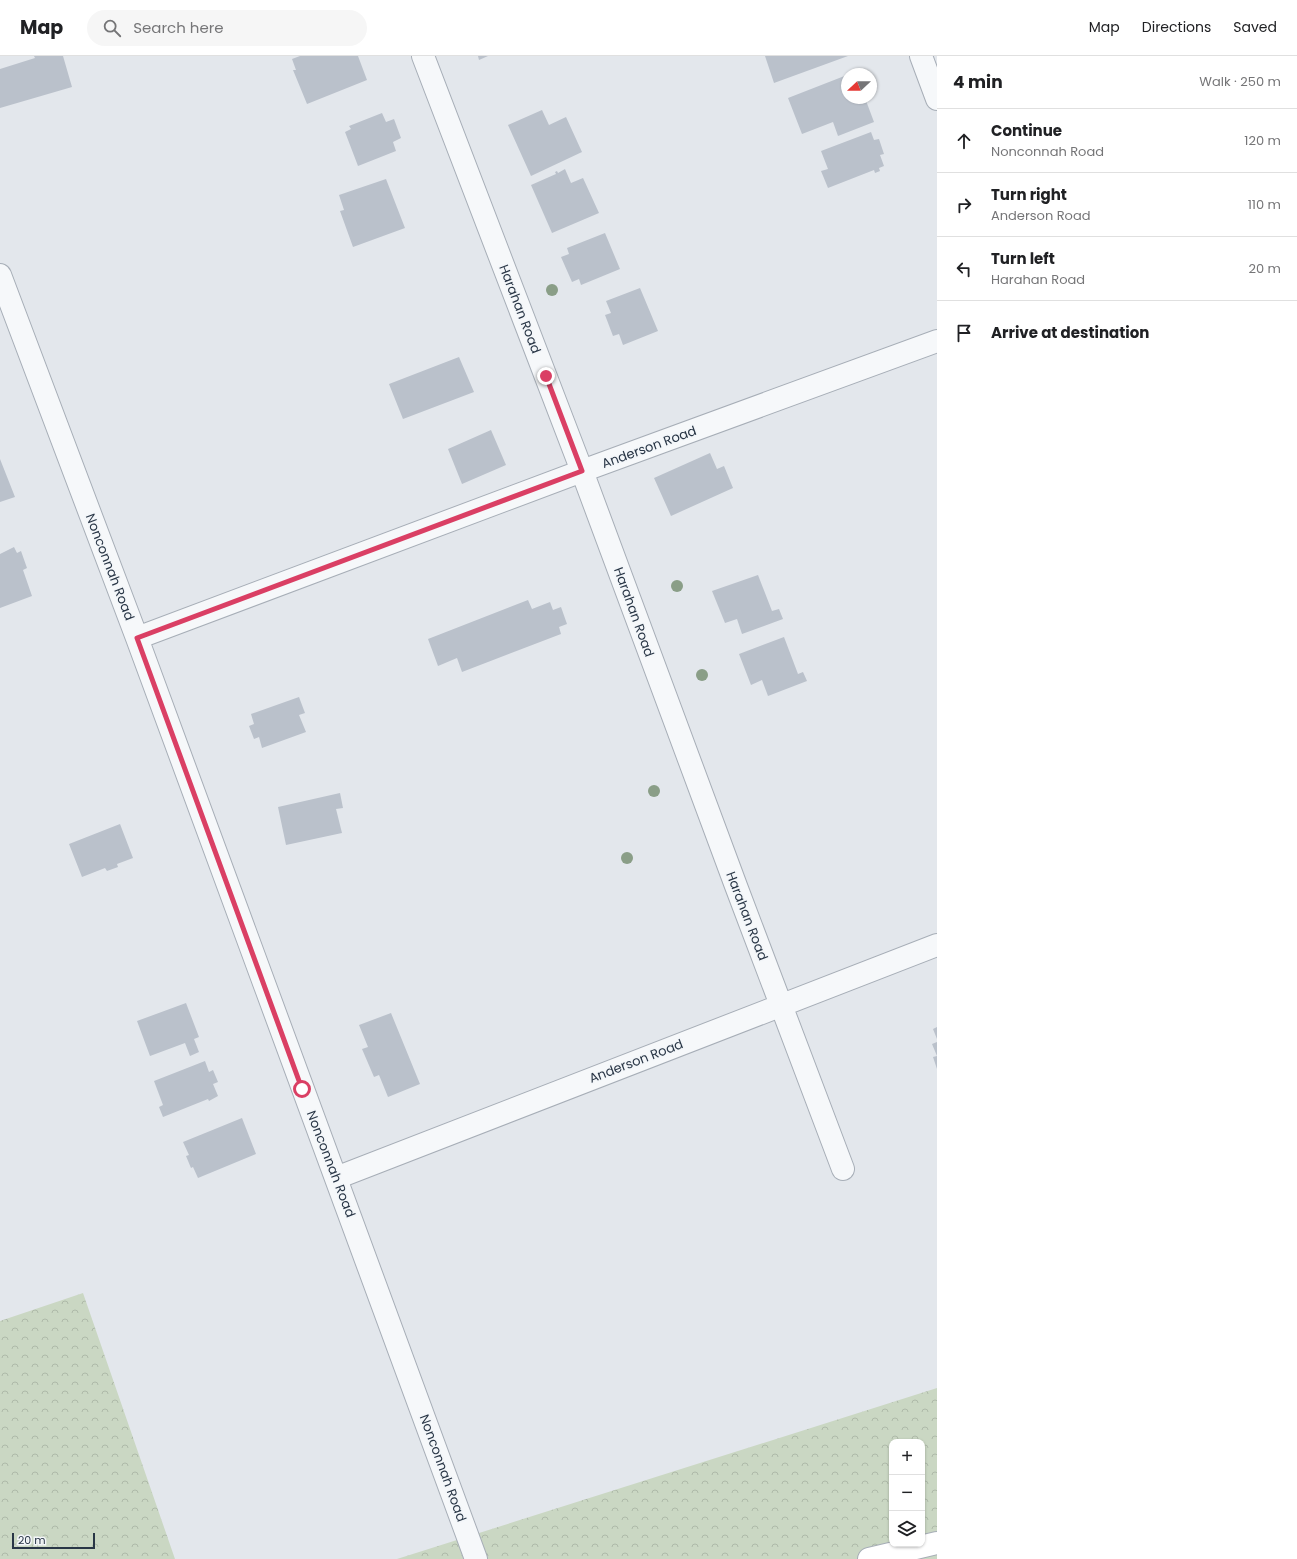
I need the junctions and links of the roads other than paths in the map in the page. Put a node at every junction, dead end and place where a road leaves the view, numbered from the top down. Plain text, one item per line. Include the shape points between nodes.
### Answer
1 (423, 56) edge
2 (921, 56) edge
3 (937, 99) edge
4 (0, 275) edge
5 (937, 341) edge
6 (582, 471) junction
7 (137, 638) junction
8 (937, 944) edge
9 (781, 1004) junction
10 (843, 1169) dead end
11 (336, 1178) junction
12 (937, 1543) edge
13 (476, 1559) edge
14 (869, 1559) edge

1 - 6 street, Harahan Road
2 - 3 street
4 - 7 street, Nonconnah Road
5 - 6 street, Anderson Road
6 - 7 street, Anderson Road
6 - 9 street, Harahan Road
7 - 11 street, Nonconnah Road
8 - 9 street, Anderson Road
9 - 10 street, Harahan Road
9 - 11 street, Anderson Road
11 - 13 street, Nonconnah Road
12 - 14 main road

